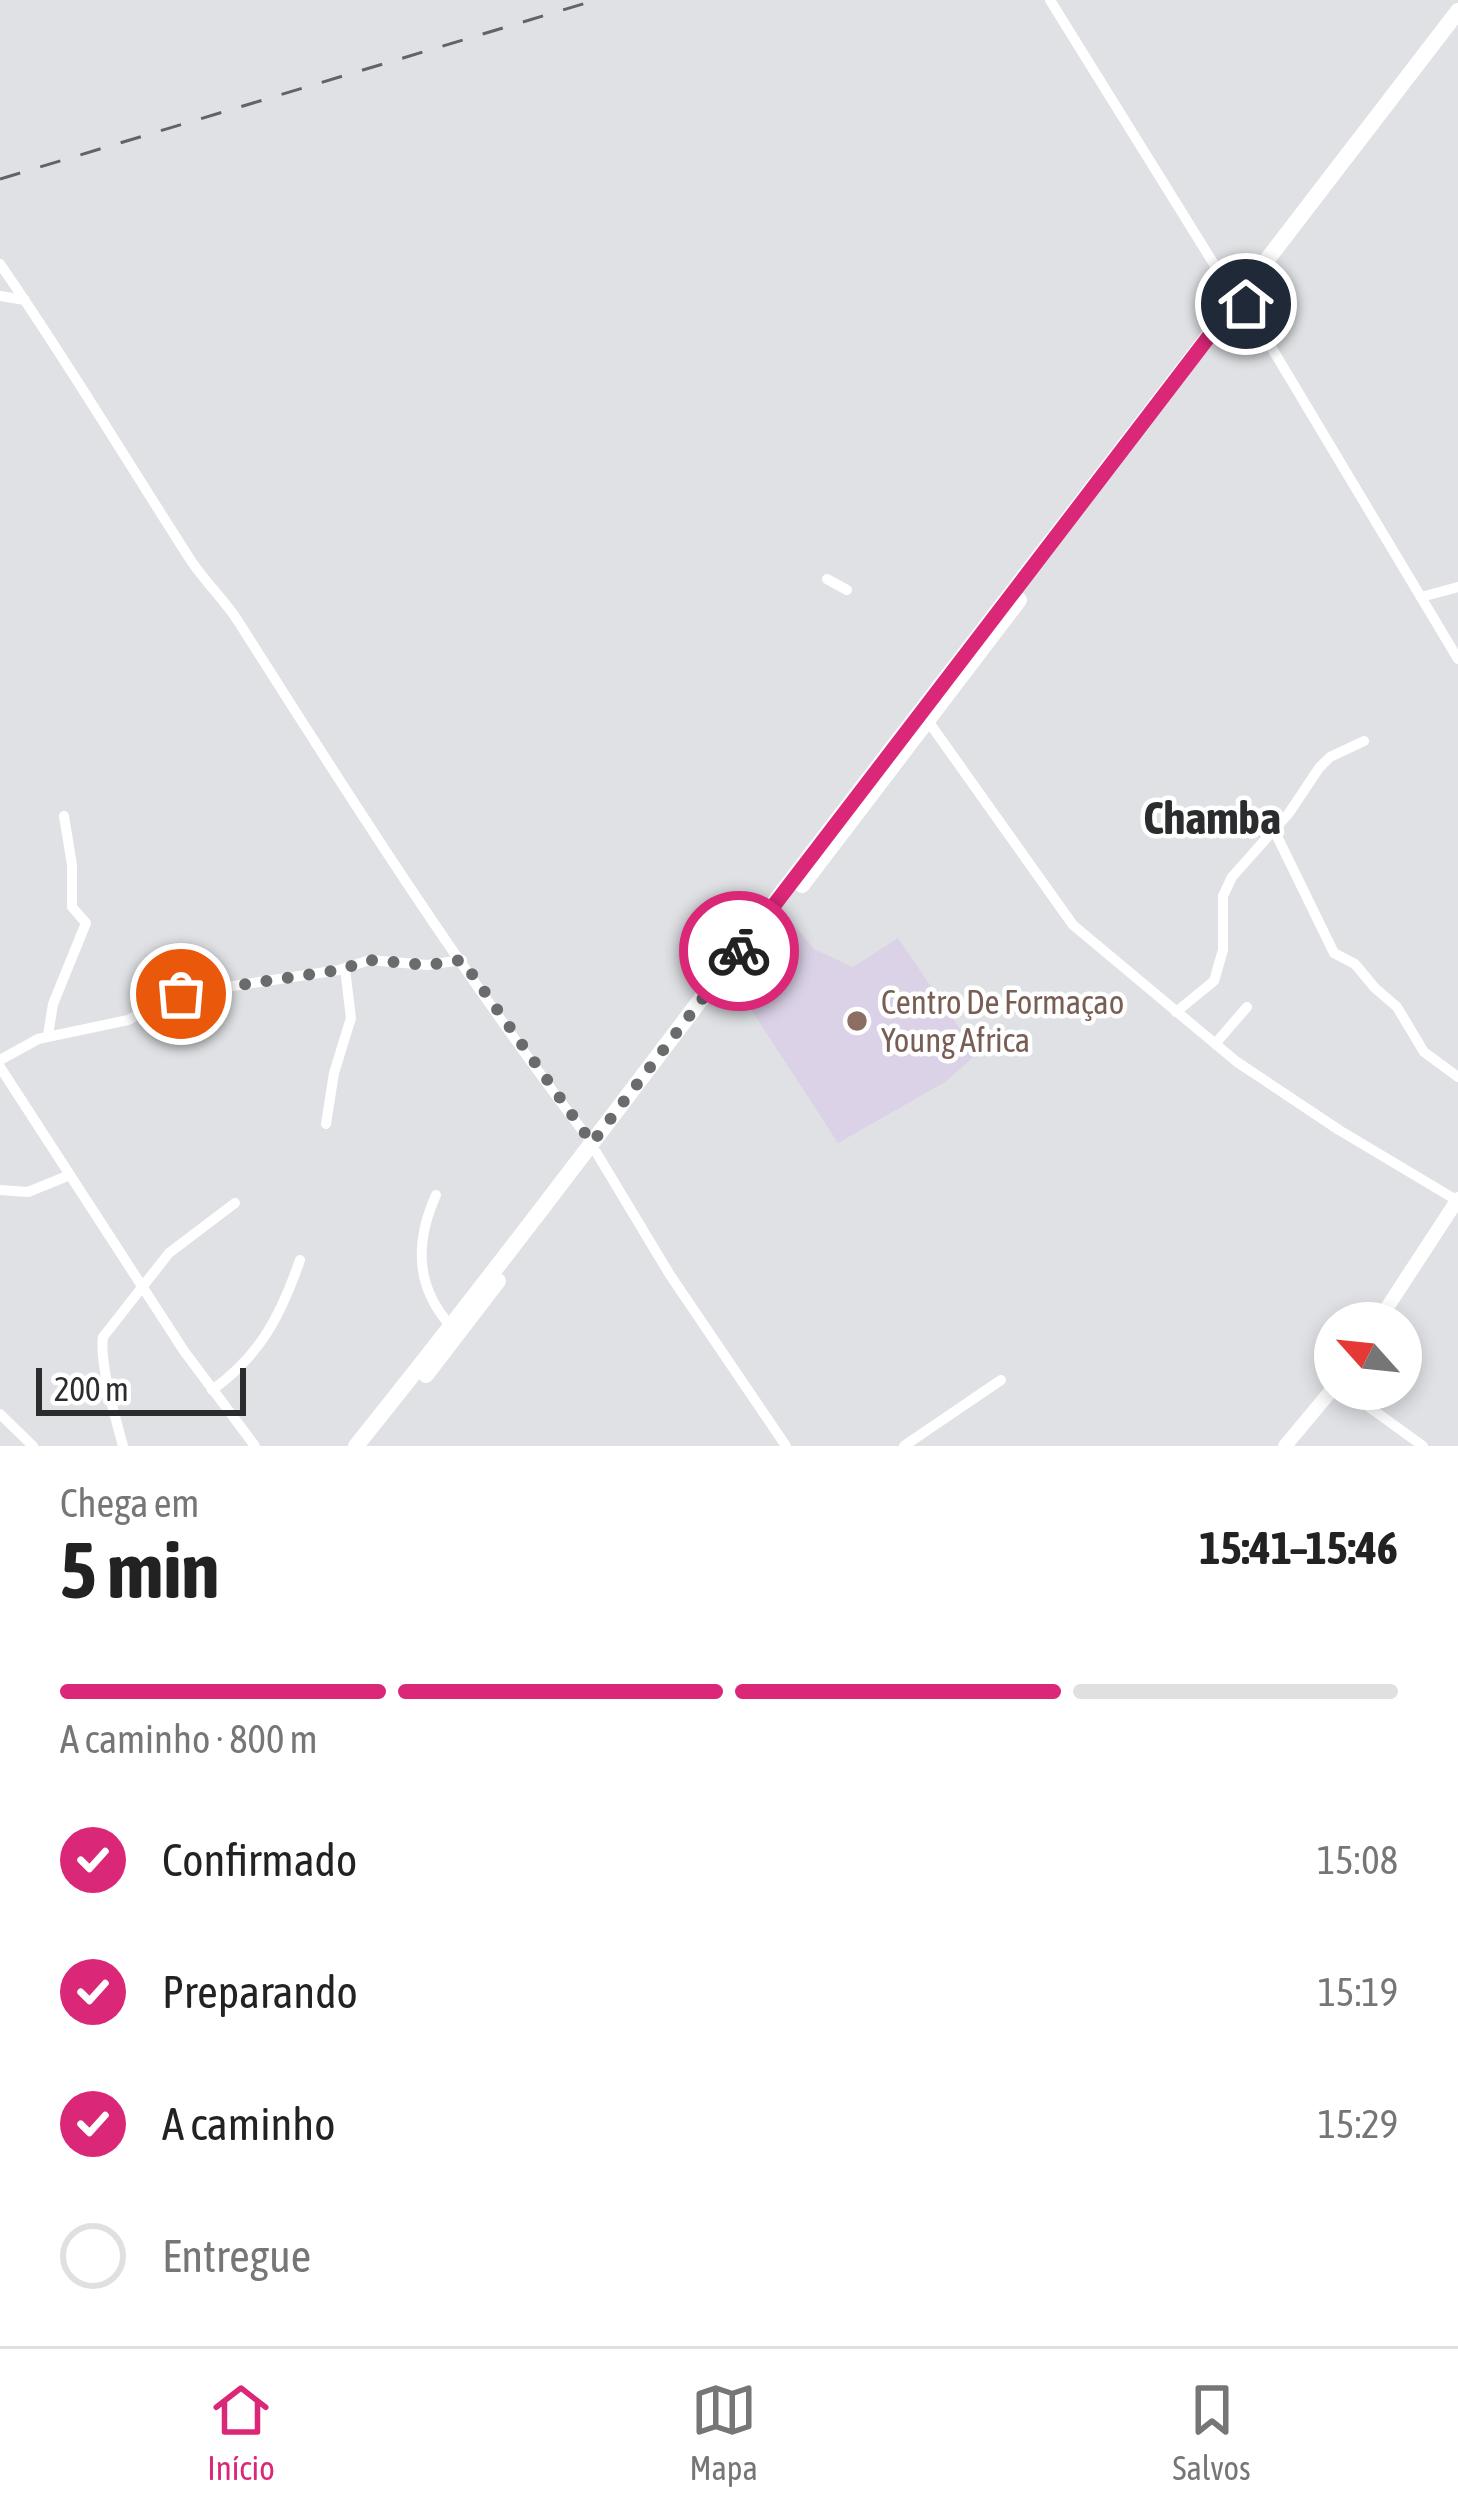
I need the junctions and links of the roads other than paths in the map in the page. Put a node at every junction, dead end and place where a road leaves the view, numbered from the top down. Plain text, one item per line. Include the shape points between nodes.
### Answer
1 (1049, 0) edge
2 (1458, 11) edge
3 (1458, 29) edge
4 (0, 263) edge
5 (0, 296) edge
6 (25, 300) junction
7 (1243, 300) junction
8 (827, 579) dead end
9 (1458, 587) edge
10 (847, 590) dead end
11 (1421, 597) junction
12 (1458, 659) edge
13 (928, 721) junction
14 (1364, 741) dead end
15 (64, 816) dead end
16 (1273, 828) junction
17 (462, 960) junction
18 (345, 968) junction
19 (1247, 1006) dead end
20 (1176, 1012) junction
21 (48, 1035) junction
22 (1215, 1044) junction
23 (0, 1064) edge
24 (1458, 1077) edge
25 (326, 1124) dead end
26 (594, 1147) junction
27 (70, 1175) junction
28 (0, 1190) edge
29 (436, 1195) dead end
30 (1458, 1200) edge
31 (235, 1203) dead end
32 (300, 1260) dead end
33 (142, 1285) junction
34 (1391, 1302) edge
35 (450, 1325) junction
36 (1001, 1380) dead end
37 (212, 1390) junction
38 (1315, 1410) edge
39 (1373, 1410) edge
40 (0, 1414) edge
41 (911, 1444) edge
42 (33, 1446) edge
43 (123, 1446) edge
44 (255, 1446) edge
45 (356, 1446) edge
46 (369, 1446) edge
47 (786, 1446) edge
48 (1285, 1446) edge
49 (1423, 1446) edge

1 - 7 street
2 - 7 highway
3 - 7 highway
4 - 6 street
5 - 6 street
6 - 17 street
7 - 11 street
7 - 13 highway
7 - 26 highway
8 - 10 street
9 - 11 street
11 - 12 street
13 - 20 street via 1072,925
13 - 26 highway
14 - 16 street via 1330,757
15 - 21 street via 72,907 86,922 52,1004
16 - 20 street via 1226,889 1214,981
16 - 24 street via 1334,952 1397,1007 1424,1052
17 - 18 street via 370,960
17 - 26 street
18 - 21 street via 181,994 128,1020
18 - 25 street via 351,1018
19 - 22 street
20 - 22 street
21 - 23 street
22 - 30 street
23 - 27 street
26 - 35 highway
26 - 46 highway
26 - 47 street
27 - 28 street via 28,1192
27 - 33 street
29 - 35 street via 424,1221 423,1268 427,1295
30 - 34 main road
31 - 33 street
32 - 37 street via 260,1348
33 - 37 street
33 - 43 street via 101,1346
35 - 45 highway
36 - 41 street
37 - 44 street
38 - 48 main road
39 - 49 street
40 - 42 street

